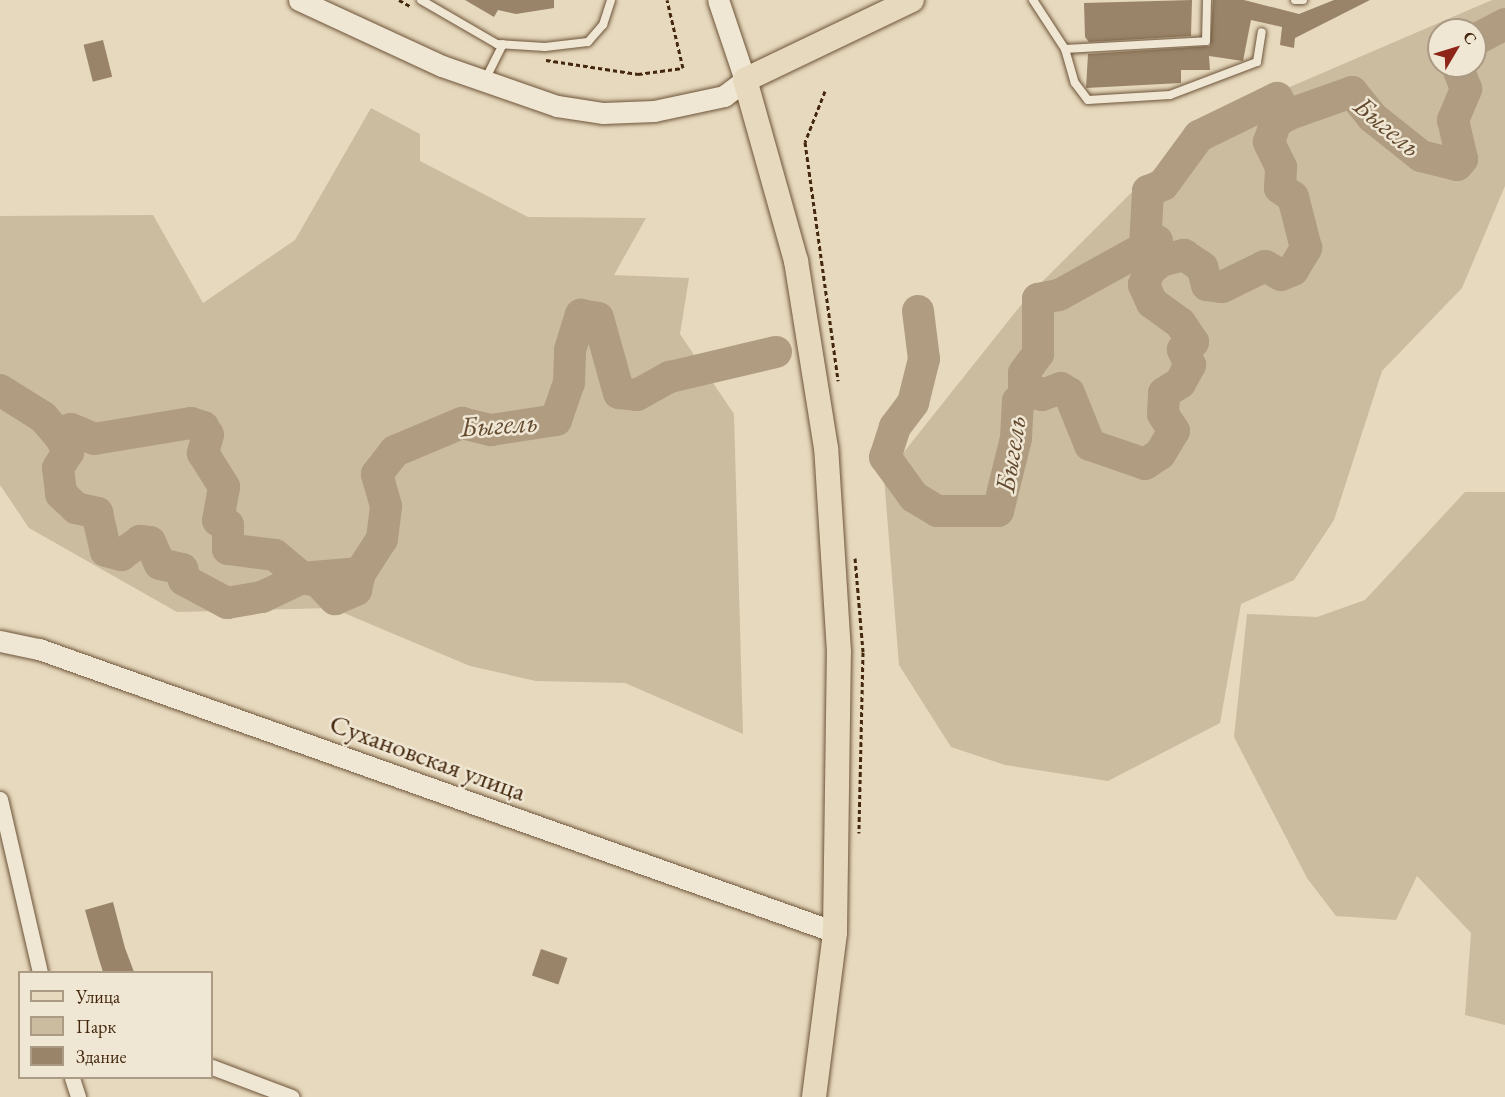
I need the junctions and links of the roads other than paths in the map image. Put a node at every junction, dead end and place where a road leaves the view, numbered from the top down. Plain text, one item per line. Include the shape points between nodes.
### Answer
1 (299, 0) edge
2 (421, 0) edge
3 (611, 0) edge
4 (718, 0) edge
5 (912, 0) edge
6 (1033, 0) edge
7 (1207, 0) edge
8 (1295, 0) edge
9 (1303, 0) edge
10 (1262, 32) dead end
11 (503, 44) junction
12 (1065, 49) junction
13 (745, 80) junction
14 (485, 81) junction
15 (0, 641) edge
16 (0, 799) edge
17 (835, 932) junction
18 (40, 971) edge
19 (213, 1066) edge
20 (73, 1079) edge
21 (78, 1097) edge
22 (292, 1097) edge
23 (814, 1097) edge

1 - 14 street
2 - 11 lane
3 - 11 lane via 603,25 588,42 545,47
4 - 13 street
5 - 13 main road
6 - 12 lane
7 - 12 lane via 1206,41
8 - 9 lane
10 - 12 lane via 1257,62 1170,95 1088,100 1075,84
11 - 14 lane
13 - 14 street via 724,96 654,111 603,113 557,106
13 - 17 main road via 796,261 826,448 839,652
15 - 17 street, Сухановская улица via 39,649
16 - 18 street
17 - 23 main road
19 - 22 street
20 - 21 street

